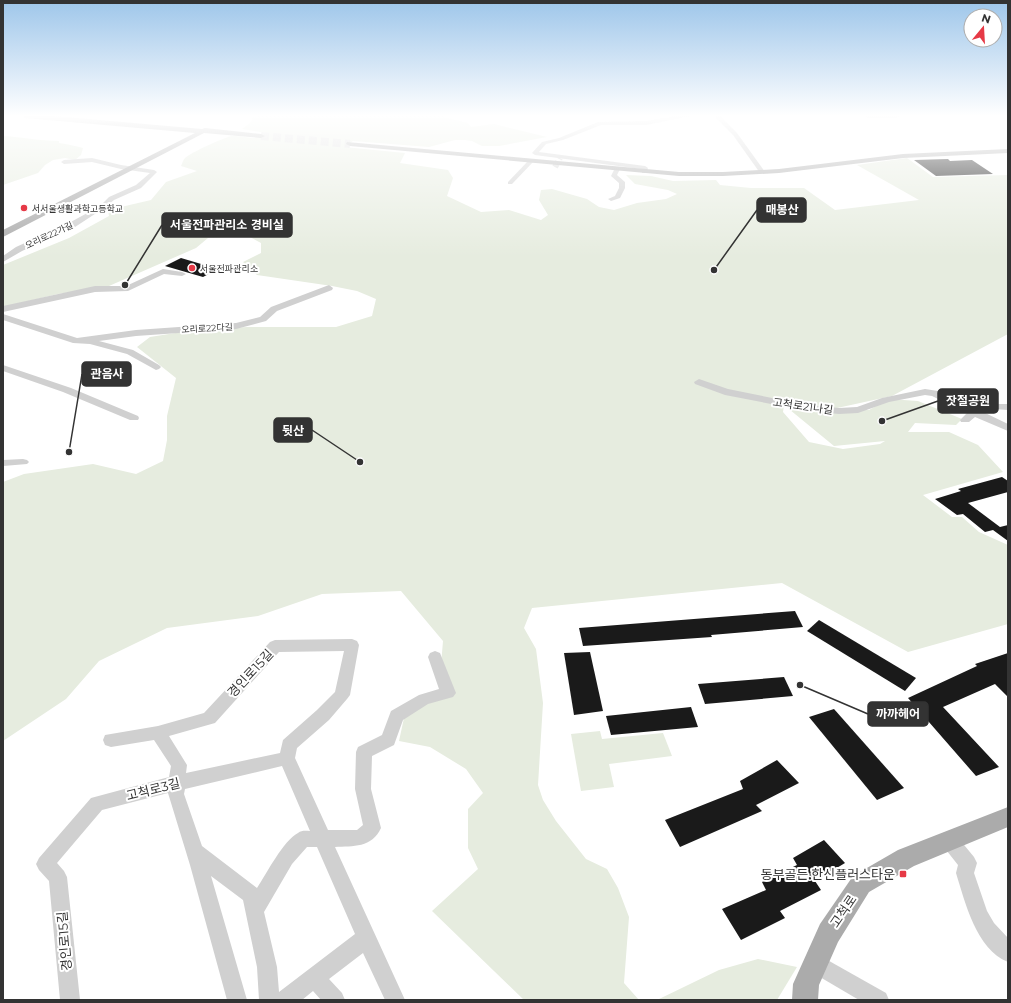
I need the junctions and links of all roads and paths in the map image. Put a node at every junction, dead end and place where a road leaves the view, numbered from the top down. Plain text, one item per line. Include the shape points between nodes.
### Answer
1 (106, 163) edge
2 (142, 163) edge
3 (529, 163) edge
4 (550, 163) edge
5 (601, 163) edge
6 (755, 163) edge
7 (850, 163) edge
8 (132, 168) junction
9 (617, 169) junction
10 (644, 172) junction
11 (762, 172) junction
12 (510, 183) dead end
13 (611, 199) dead end
14 (3, 234) edge
15 (3, 260) edge
16 (182, 274) dead end
17 (328, 288) dead end
18 (3, 309) edge
19 (3, 317) edge
20 (76, 341) junction
21 (156, 367) dead end
22 (3, 368) edge
23 (699, 382) dead end
24 (1008, 407) edge
25 (975, 412) junction
26 (134, 418) dead end
27 (966, 420) dead end
28 (1008, 428) edge
29 (23, 462) dead end
30 (3, 463) edge
31 (435, 656) dead end
32 (158, 733) junction
33 (111, 740) dead end
34 (286, 758) junction
35 (177, 782) junction
36 (1008, 817) edge
37 (322, 839) junction
38 (949, 840) junction
39 (195, 852) junction
40 (45, 864) joint
41 (255, 910) junction
42 (366, 938) junction
43 (1008, 952) edge
44 (815, 963) junction
45 (315, 978) junction
46 (70, 1000) edge
47 (237, 1000) edge
48 (269, 1000) edge
49 (285, 1000) edge
50 (335, 1000) edge
51 (396, 1000) edge
52 (805, 1000) edge
53 (879, 1000) edge

1 - 8 street
2 - 8 main road
3 - 12 street
4 - 9 main road
5 - 10 street via 645,168
6 - 11 street
7 - 11 main road
8 - 14 main road
8 - 15 street, 오리로22가길 via 154,172 146,182 120,194 72,225 19,249
9 - 10 main road
9 - 13 street via 614,176 622,182 622,188 618,197
10 - 11 main road
16 - 18 street via 163,271 128,288 95,289
17 - 20 street, 오리로22다길 via 274,309 263,319 236,326 136,332
19 - 20 street, 오리로22다길
20 - 21 street, 오리로22다길 via 90,341 130,352
22 - 26 street via 67,390
23 - 25 street, 고척로21나길 via 725,392 807,408 839,411 858,410 886,400 925,392 934,393
24 - 25 street via 980,407
25 - 27 street
25 - 28 street, 고척로21나길
29 - 30 street
31 - 37 street via 448,693 424,699 397,716 388,740 364,752 363,788 372,828 360,838
32 - 33 street, 경인로15길
32 - 34 street, 경인로15길 via 209,718 275,646 352,645 342,695 323,716 289,745
32 - 35 street via 179,765
34 - 35 street, 고척로3길
34 - 37 street
35 - 39 street via 176,794
35 - 40 street, 고척로3길 via 97,804
36 - 38 main road, 고척로
37 - 41 street via 303,839 286,858
37 - 42 street
38 - 43 street via 968,863 965,873 981,920
38 - 44 main road, 고척로 via 906,858 861,884 829,933
39 - 41 street via 251,895
39 - 47 street
40 - 46 street, 경인로15길 via 58,877
41 - 48 street via 267,967
42 - 45 street
42 - 51 street
44 - 52 main road, 고척로 via 806,984
44 - 53 street
45 - 49 street
45 - 50 street

